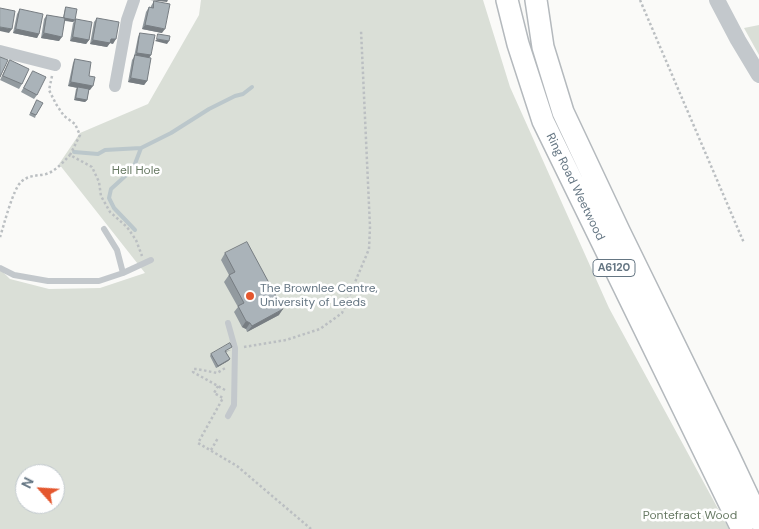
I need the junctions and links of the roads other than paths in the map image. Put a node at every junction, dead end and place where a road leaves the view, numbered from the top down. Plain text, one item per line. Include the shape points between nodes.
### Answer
1 (134, 0) edge
2 (507, 0) edge
3 (536, 0) edge
4 (717, 0) edge
5 (0, 51) edge
6 (54, 65) road end
7 (759, 75) edge
8 (114, 86) dead end
9 (104, 229) dead end
10 (148, 261) road end
11 (0, 268) edge
12 (123, 273) junction
13 (228, 323) dead end
14 (228, 416) dead end
15 (759, 520) edge
16 (742, 529) edge

1 - 8 street
2 - 16 highway, Ring Road Weetwood / A6120 via 544,121
3 - 15 highway, Ring Road Weetwood / A6120 via 543,47 562,112
4 - 7 street
5 - 6 street
9 - 12 lane via 117,250
10 - 12 lane
11 - 12 lane via 14,275 48,281 100,281
13 - 14 lane via 234,348 234,406

